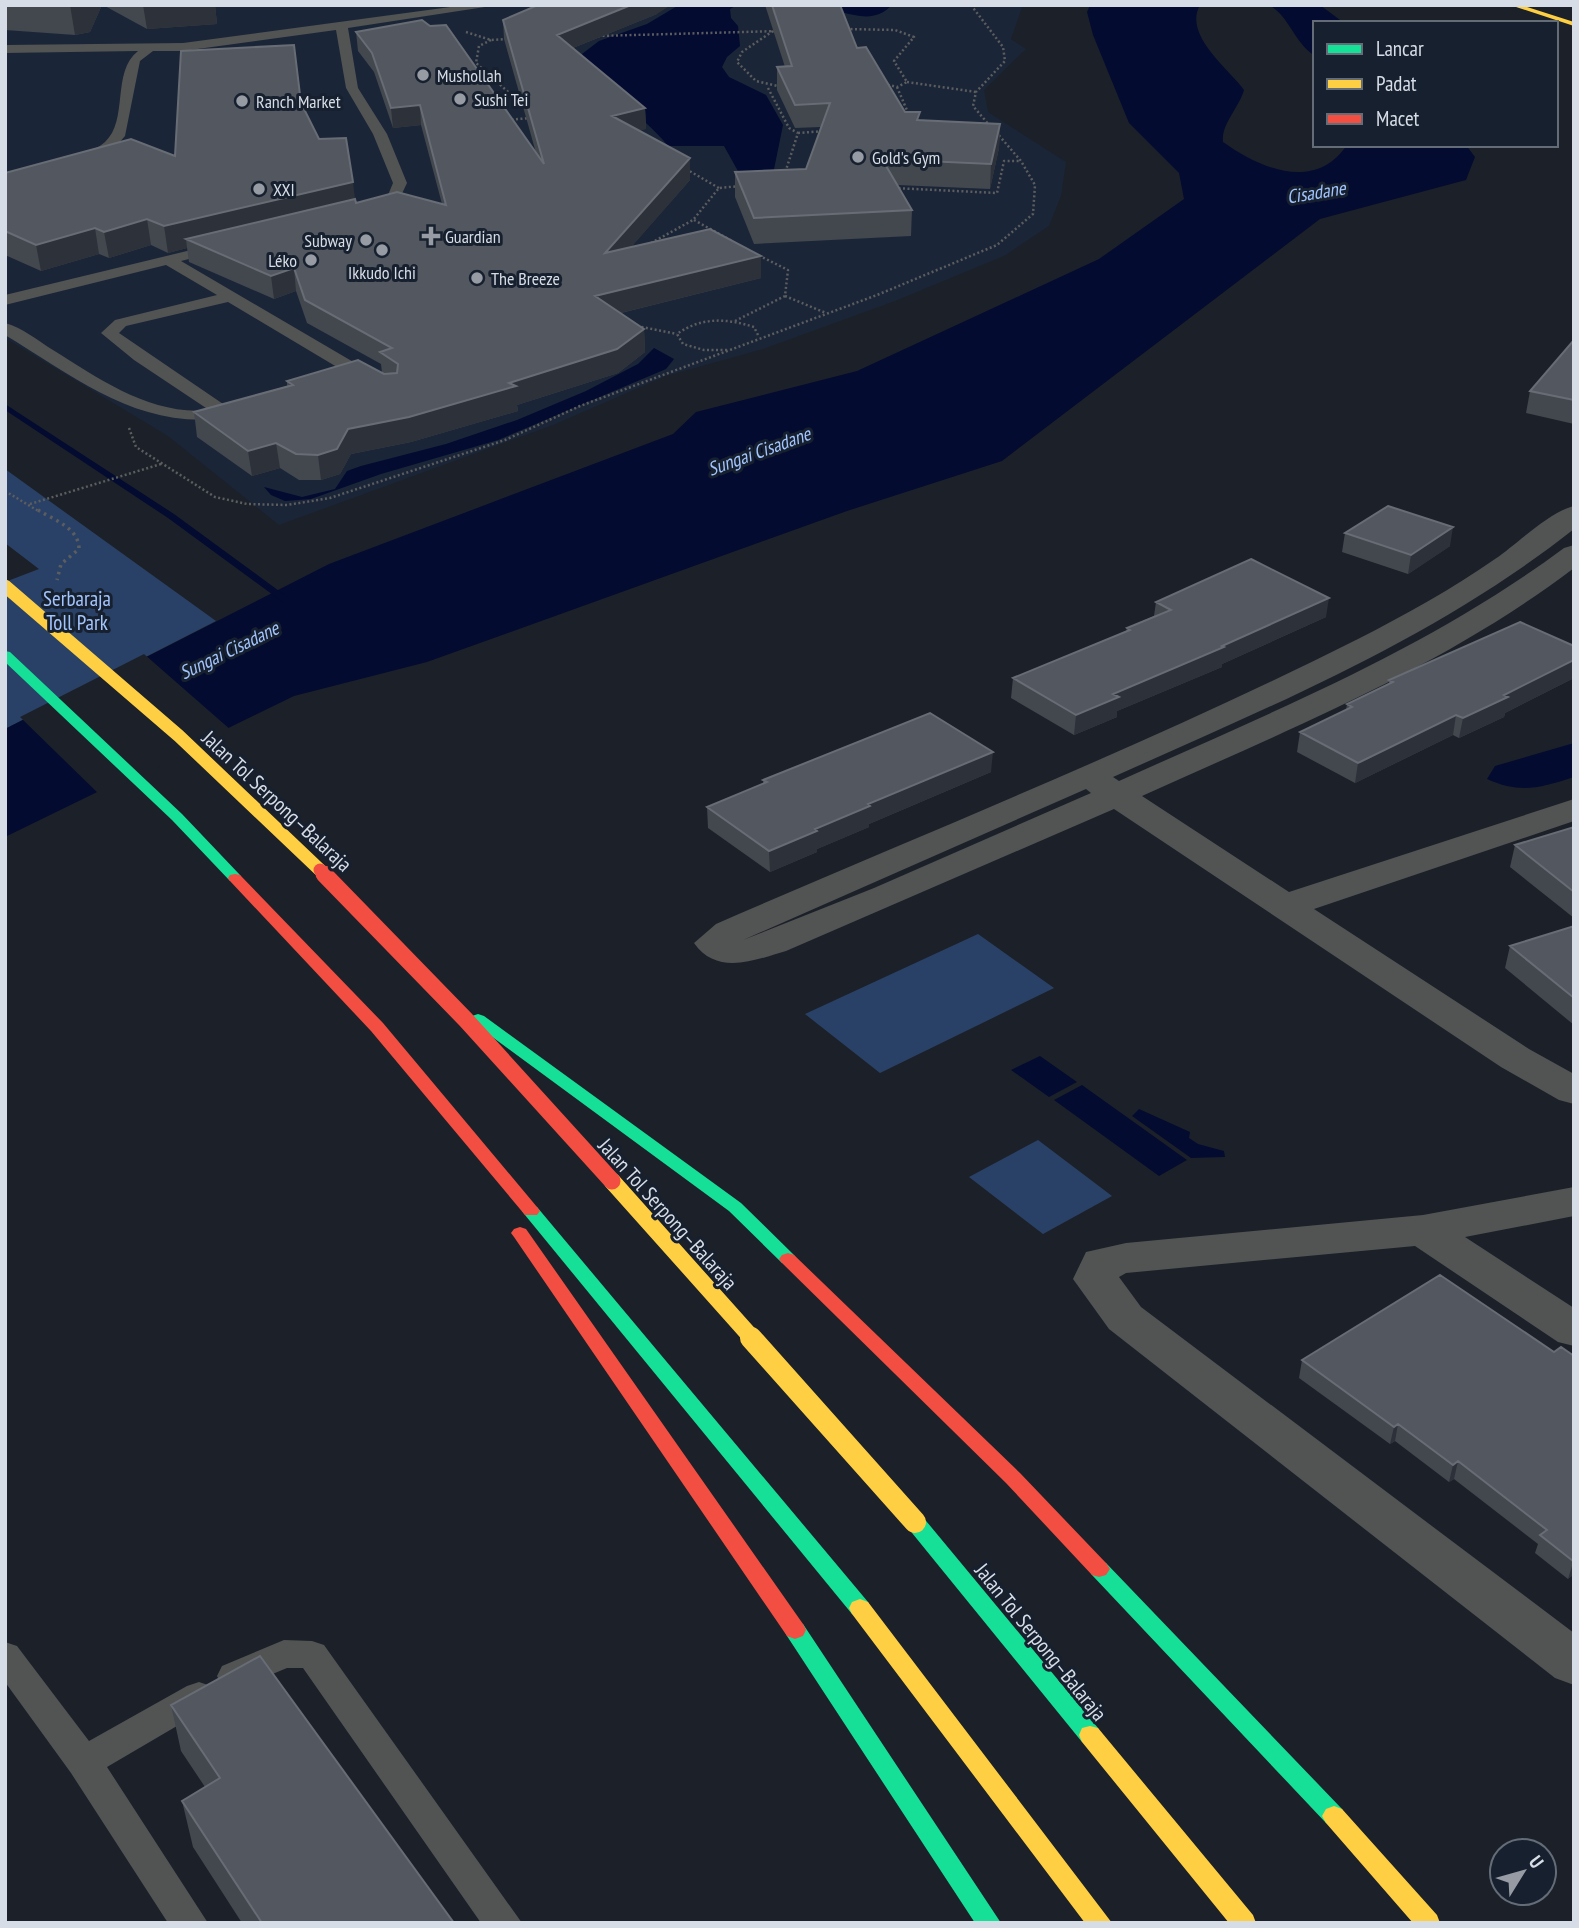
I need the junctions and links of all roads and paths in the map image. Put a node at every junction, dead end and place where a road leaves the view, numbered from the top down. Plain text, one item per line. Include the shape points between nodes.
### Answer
1 (492, 5) edge
2 (971, 5) edge
3 (1513, 5) edge
4 (443, 9) edge
5 (1574, 24) edge
6 (341, 28) junction
7 (840, 30) edge
8 (773, 31) junction
9 (787, 31) edge
10 (597, 36) edge
11 (519, 38) edge
12 (5, 49) edge
13 (148, 49) junction
14 (907, 82) junction
15 (498, 83) junction
16 (884, 83) edge
17 (485, 84) edge
18 (794, 87) edge
19 (897, 87) junction
20 (768, 88) junction
21 (976, 92) junction
22 (498, 121) edge
23 (976, 124) edge
24 (988, 124) junction
25 (913, 125) edge
26 (836, 130) edge
27 (798, 133) junction
28 (1021, 161) junction
29 (67, 163) edge
30 (677, 164) edge
31 (783, 181) edge
32 (744, 185) edge
33 (719, 188) junction
34 (892, 188) edge
35 (356, 213) edge
36 (693, 220) junction
37 (240, 242) edge
38 (651, 244) edge
39 (740, 245) edge
40 (752, 251) edge
41 (168, 260) junction
42 (785, 296) junction
43 (230, 297) junction
44 (5, 300) edge
45 (826, 313) junction
46 (735, 321) junction
47 (635, 325) edge
48 (5, 328) edge
49 (677, 334) junction
50 (759, 337) junction
51 (732, 350) junction
52 (362, 374) junction
53 (338, 382) edge
54 (392, 392) edge
55 (267, 402) edge
56 (226, 414) junction
57 (124, 422) dead end
58 (160, 464) junction
59 (5, 491) edge
60 (30, 504) junction
61 (1571, 531) edge
62 (56, 575) dead end
63 (5, 586) edge
64 (5, 655) edge
65 (1279, 690) junction
66 (1311, 706) junction
67 (1086, 776) junction
68 (1118, 794) junction
69 (1574, 809) edge
70 (1285, 906) junction
71 (440, 990) junction
72 (377, 1027) junction
73 (1574, 1091) edge
74 (480, 1176) dead end
75 (1574, 1201) edge
76 (512, 1222) dead end
77 (1423, 1230) junction
78 (1574, 1330) edge
79 (5, 1656) edge
80 (1574, 1663) edge
81 (84, 1762) junction
82 (189, 1923) edge
83 (503, 1923) edge
84 (989, 1923) edge
85 (1100, 1923) edge
86 (1244, 1923) edge
87 (1428, 1923) edge

1 - 4 lane
2 - 21 path via 1003,47 1005,61
3 - 5 main road
4 - 6 lane
6 - 13 lane
6 - 35 lane via 352,88 380,134 400,183 394,197
7 - 14 path via 895,30 914,37 894,61
8 - 9 path
8 - 10 path
8 - 20 path via 742,52 737,62 743,72
11 - 15 path via 491,40 479,46 476,63
12 - 13 lane
13 - 29 lane via 134,60 113,143
14 - 19 path
14 - 21 path
15 - 17 path
15 - 22 path via 537,117
16 - 19 path
18 - 20 path
19 - 25 path
20 - 27 path via 789,128
21 - 24 path via 973,106
23 - 24 path
24 - 28 path
26 - 27 path
27 - 31 path
28 - 34 path via 1004,161 997,193
28 - 45 path via 1035,185 1033,214 997,245
30 - 33 path
32 - 33 path
33 - 36 path
36 - 38 path
36 - 39 path
37 - 41 lane
40 - 42 path via 788,270
41 - 43 lane
41 - 44 lane
42 - 45 path
42 - 46 path
43 - 52 lane
43 - 56 lane via 121,323 109,333
45 - 50 path
46 - 49 path via 710,320 688,325
46 - 50 path via 754,327
47 - 49 path
48 - 56 lane via 147,409 186,418
49 - 51 path via 683,344
50 - 51 path
51 - 58 path via 580,405 505,440 330,498 287,505 247,504 215,497
52 - 53 lane
52 - 54 lane
55 - 56 lane
57 - 58 path via 136,447
58 - 60 path
59 - 60 path
60 - 62 path via 73,531 79,541 79,549 61,564
61 - 65 street
61 - 66 street via 1483,618
63 - 71 main road, Jalan Tol Serpong–Balaraja, bridge via 55,624 240,792
64 - 72 main road via 177,817
65 - 66 street
65 - 67 street
66 - 68 street
67 - 68 street
67 - 68 street via 729,932 713,943 735,954 773,943
68 - 70 street
69 - 70 street
70 - 73 street via 1515,1058
71 - 86 main road, Jalan Tol Serpong–Balaraja, bridge via 915,1522
71 - 87 main road, bridge via 735,1207 1013,1478 1357,1841
72 - 74 main road
72 - 85 main road via 827,1564
75 - 77 street
76 - 84 main road via 775,1600
77 - 78 street
77 - 80 street via 1126,1258 1102,1263 1096,1279 1125,1318
79 - 81 lane
81 - 82 lane
81 - 83 lane via 253,1665 284,1654 312,1655

